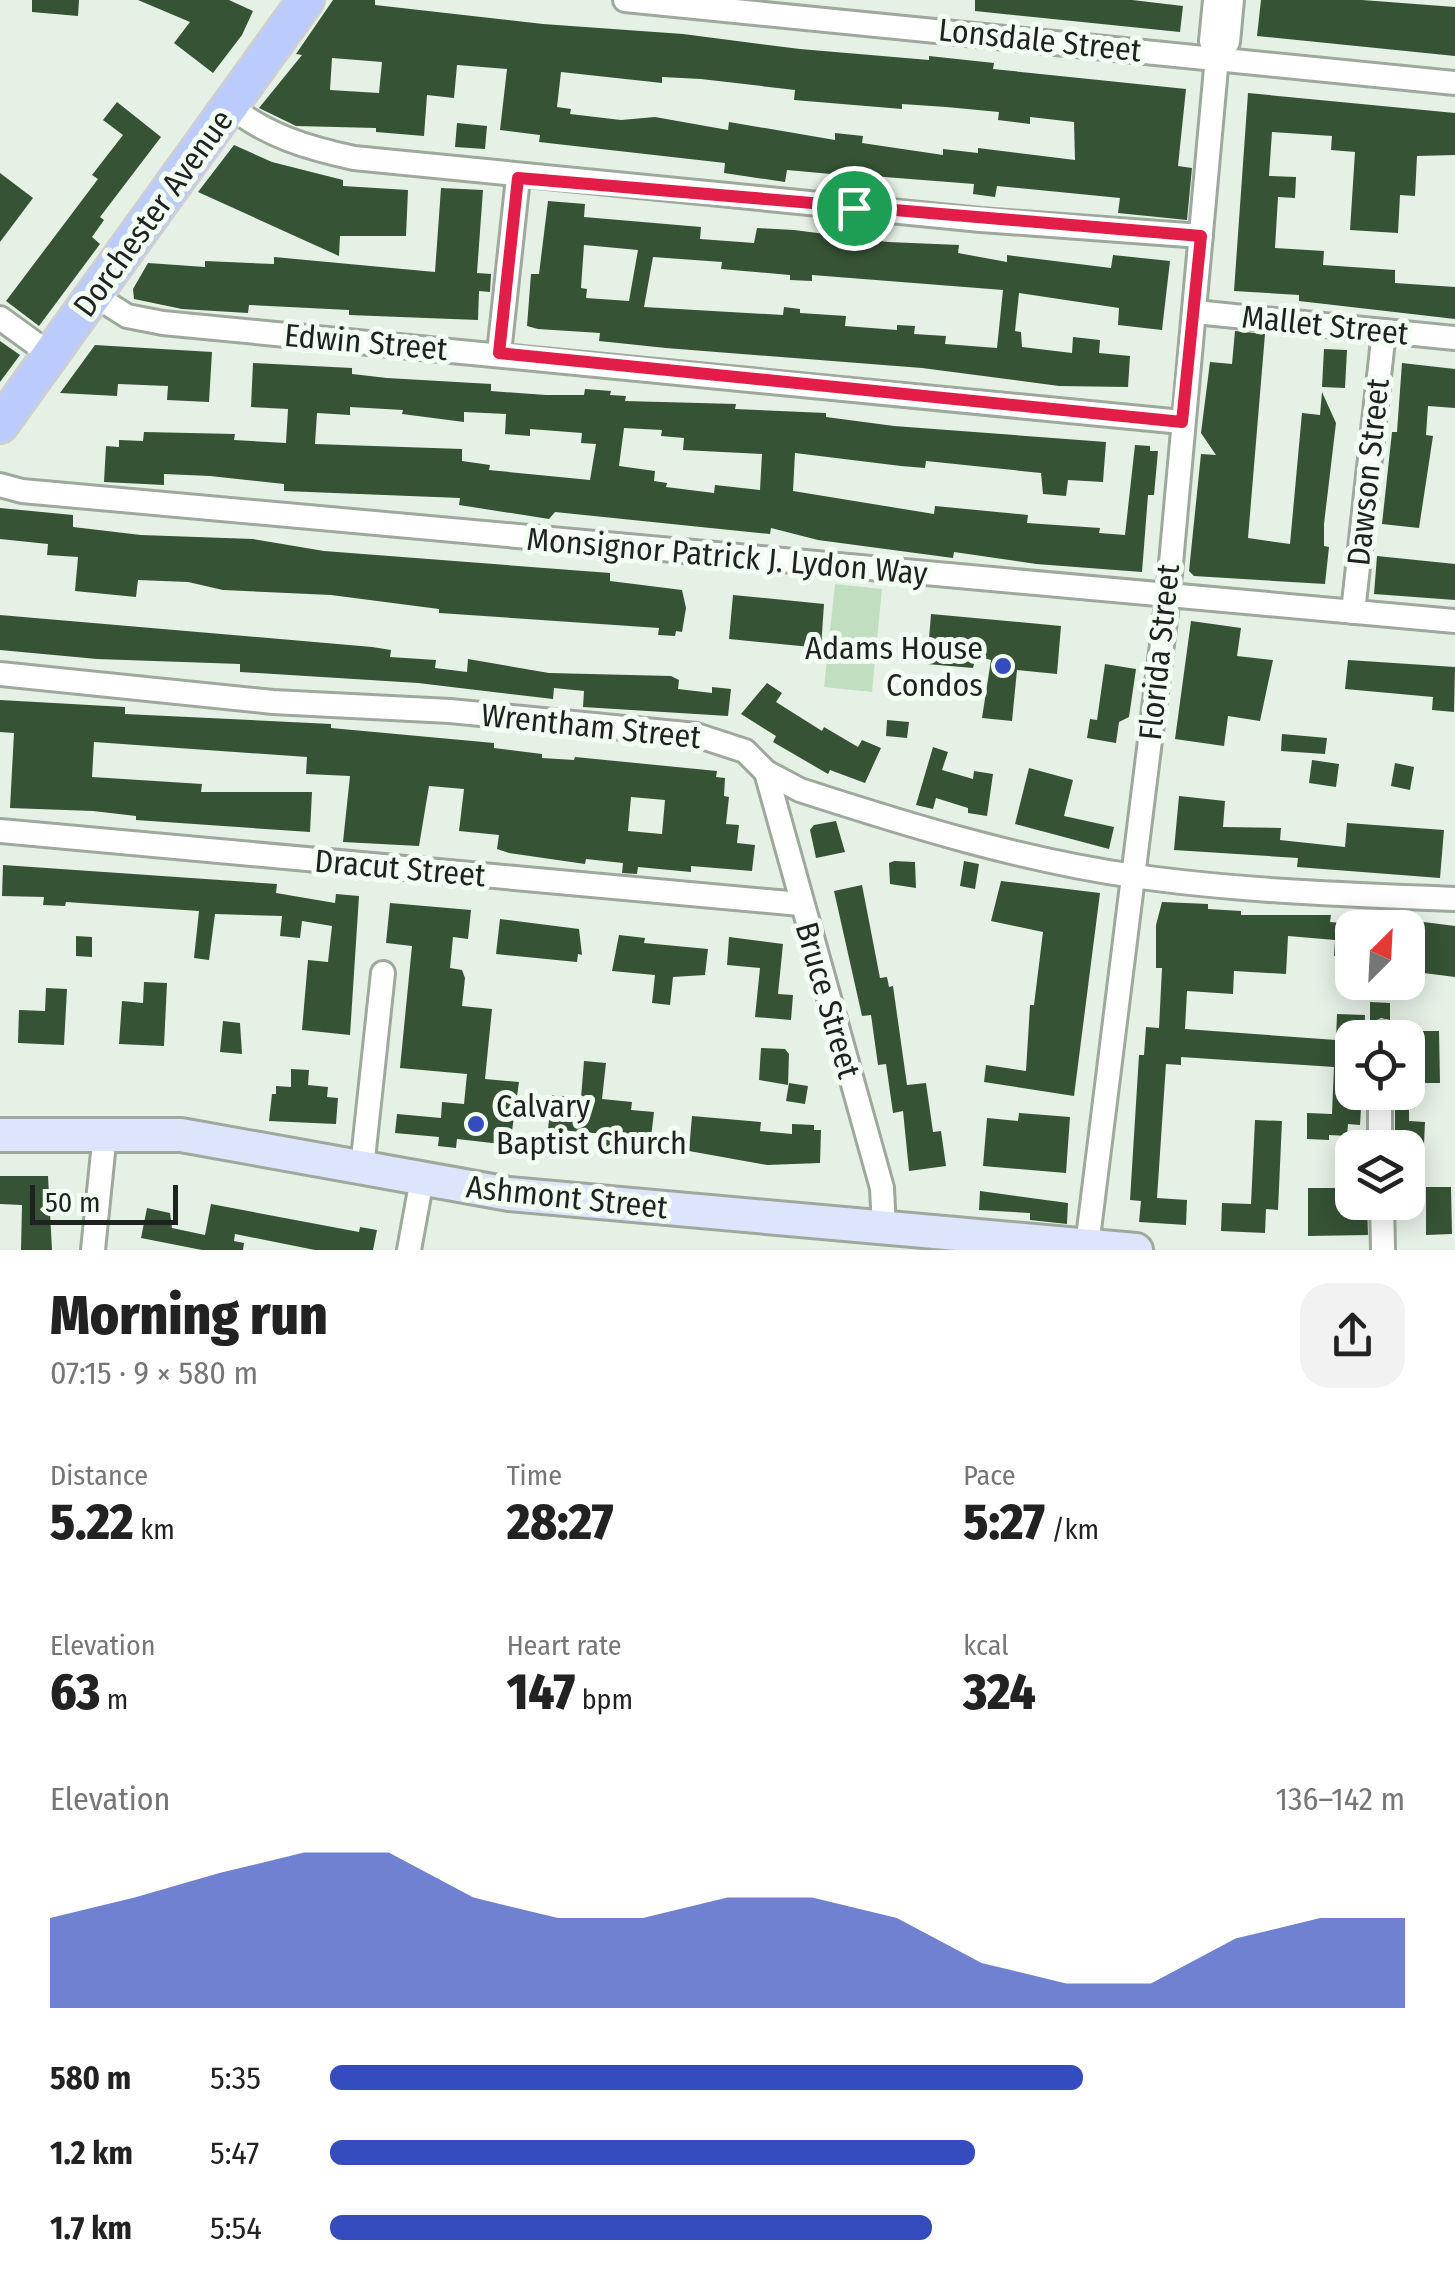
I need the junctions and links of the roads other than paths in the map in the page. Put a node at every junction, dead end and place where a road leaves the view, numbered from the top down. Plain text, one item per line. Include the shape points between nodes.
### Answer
1 (306, 0) edge
2 (625, 0) edge
3 (1215, 0) edge
4 (1232, 0) edge
5 (1217, 57) junction
6 (1455, 83) edge
7 (230, 106) junction
8 (518, 178) junction
9 (1201, 236) junction
10 (94, 295) junction
11 (1195, 312) junction
12 (0, 318) edge
13 (1384, 332) junction
14 (1455, 338) edge
15 (499, 353) junction
16 (50, 355) junction
17 (1182, 422) junction
18 (0, 425) edge
19 (0, 485) edge
20 (1168, 596) junction
21 (1353, 612) junction
22 (1455, 621) edge
23 (0, 674) edge
24 (766, 772) junction
25 (0, 831) edge
26 (1134, 876) junction
27 (1455, 899) edge
28 (800, 904) junction
29 (384, 972) dead end
30 (106, 1133) junction
31 (0, 1136) edge
32 (362, 1168) junction
33 (422, 1179) junction
34 (1382, 1220) edge
35 (884, 1228) junction
36 (1087, 1246) junction
37 (92, 1250) edge
38 (409, 1250) edge
39 (1136, 1250) edge
40 (1382, 1250) edge

1 - 7 main road, Dorchester Avenue
2 - 5 street, Lonsdale Street
3 - 5 street, Florida Street
4 - 5 street, Florida Street via 1228,42
5 - 6 street, Lonsdale Street
5 - 9 street, Florida Street
7 - 8 street via 304,147
7 - 10 main road, Dorchester Avenue
8 - 9 street
8 - 15 street
9 - 11 street, Florida Street
10 - 15 street, Edwin Street via 144,321
10 - 16 main road, Dorchester Avenue
11 - 13 street, Mallet Street
11 - 17 street, Florida Street
12 - 16 street
13 - 14 street, Mallet Street
13 - 21 street, Dawson Street
15 - 17 street, Edwin Street
16 - 18 main road, Dorchester Avenue
17 - 20 street, Florida Street
19 - 20 street, Monsignor Patrick J. Lydon Way
20 - 21 street, Monsignor Patrick J. Lydon Way
20 - 26 street, Florida Street
21 - 22 street, Monsignor Patrick J. Lydon Way
23 - 24 street, Wrentham Street via 696,735 744,750
24 - 26 street, Wrentham Street via 857,808 1023,854
24 - 28 street, Bruce Street
25 - 28 street, Dracut Street
26 - 27 street, Wrentham Street
26 - 36 street, Florida Street
28 - 35 street, Bruce Street via 882,1188
29 - 32 street
30 - 31 main road, Ashmont Street
30 - 32 main road, Ashmont Street via 202,1138
30 - 37 street
32 - 33 main road, Ashmont Street
33 - 35 main road, Ashmont Street via 536,1197
33 - 38 street
34 - 40 street
35 - 36 main road, Ashmont Street
36 - 39 main road, Ashmont Street

